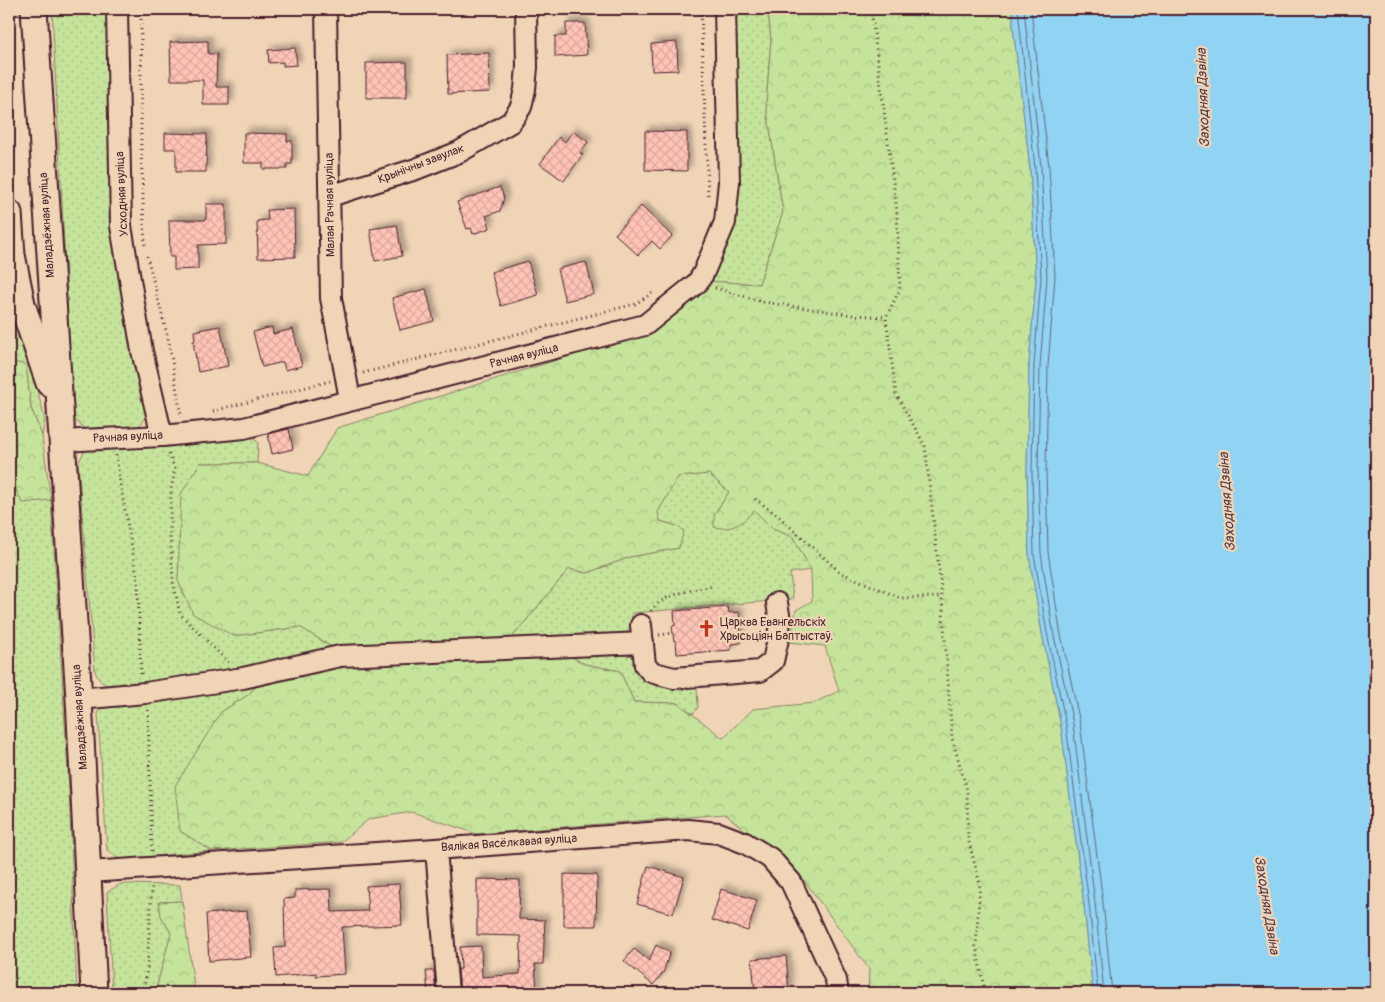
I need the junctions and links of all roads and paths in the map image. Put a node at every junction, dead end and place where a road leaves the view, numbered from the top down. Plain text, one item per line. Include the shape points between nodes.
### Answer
1 (34, 9) edge
2 (117, 9) edge
3 (141, 9) edge
4 (326, 9) edge
5 (526, 9) edge
6 (701, 9) edge
7 (724, 9) edge
8 (871, 9) edge
9 (330, 196) junction
10 (708, 200) dead end
11 (9, 213) edge
12 (697, 283) junction
13 (659, 289) dead end
14 (886, 317) junction
15 (355, 375) dead end
16 (336, 380) dead end
17 (350, 400) junction
18 (210, 411) dead end
19 (184, 434) junction
20 (162, 436) junction
21 (61, 442) junction
22 (755, 499) dead end
23 (714, 586) dead end
24 (942, 597) junction
25 (776, 603) dead end
26 (645, 628) junction
27 (673, 633) dead end
28 (665, 634) dead end
29 (243, 678) junction
30 (79, 699) junction
31 (436, 849) junction
32 (89, 872) junction
33 (94, 993) edge
34 (448, 993) edge
35 (838, 993) edge
36 (985, 993) edge

1 - 21 main road, Маладзёжная вуліца
2 - 20 street, Усходняя вуліца via 121,226 142,351
3 - 19 path via 146,252 169,342
4 - 9 street, Малая Рачная вуліца
5 - 9 street, Крынічны завулак via 525,89 521,107 511,122 459,152
6 - 10 path
7 - 12 street, Рачная вуліца via 729,182 725,222
8 - 14 path via 897,212 900,289
9 - 17 street, Малая Рачная вуліца via 331,298
11 - 21 main road, Маладзёжная вуліца via 12,255 22,304 55,403
12 - 14 path via 763,302
12 - 17 street, Рачная вуліца via 645,325
13 - 15 path via 635,304
14 - 24 path via 896,394 925,446
16 - 18 path
17 - 19 street, Рачная вуліца via 244,428
19 - 20 street, Рачная вуліца
20 - 21 street, Рачная вуліца
20 - 29 path via 175,470 171,489 170,535 173,581 180,614
21 - 30 main road, Маладзёжная вуліца
22 - 24 path via 841,573 901,598
23 - 26 path via 678,593 654,607
24 - 36 path via 952,738 967,790 968,839 980,884 976,946
25 - 26 street via 780,620 773,661 760,671 674,678 651,672 645,665
26 - 29 street via 340,656
27 - 28 path
29 - 30 street
30 - 32 main road, Маладзёжная вуліца
31 - 32 street, Вялікая Вясёлкавая вуліца
31 - 34 street
31 - 35 street, Вялікая Вясёлкавая вуліца via 688,830 719,833 745,842 770,858 791,882 836,980
32 - 33 main road, Маладзёжная вуліца

